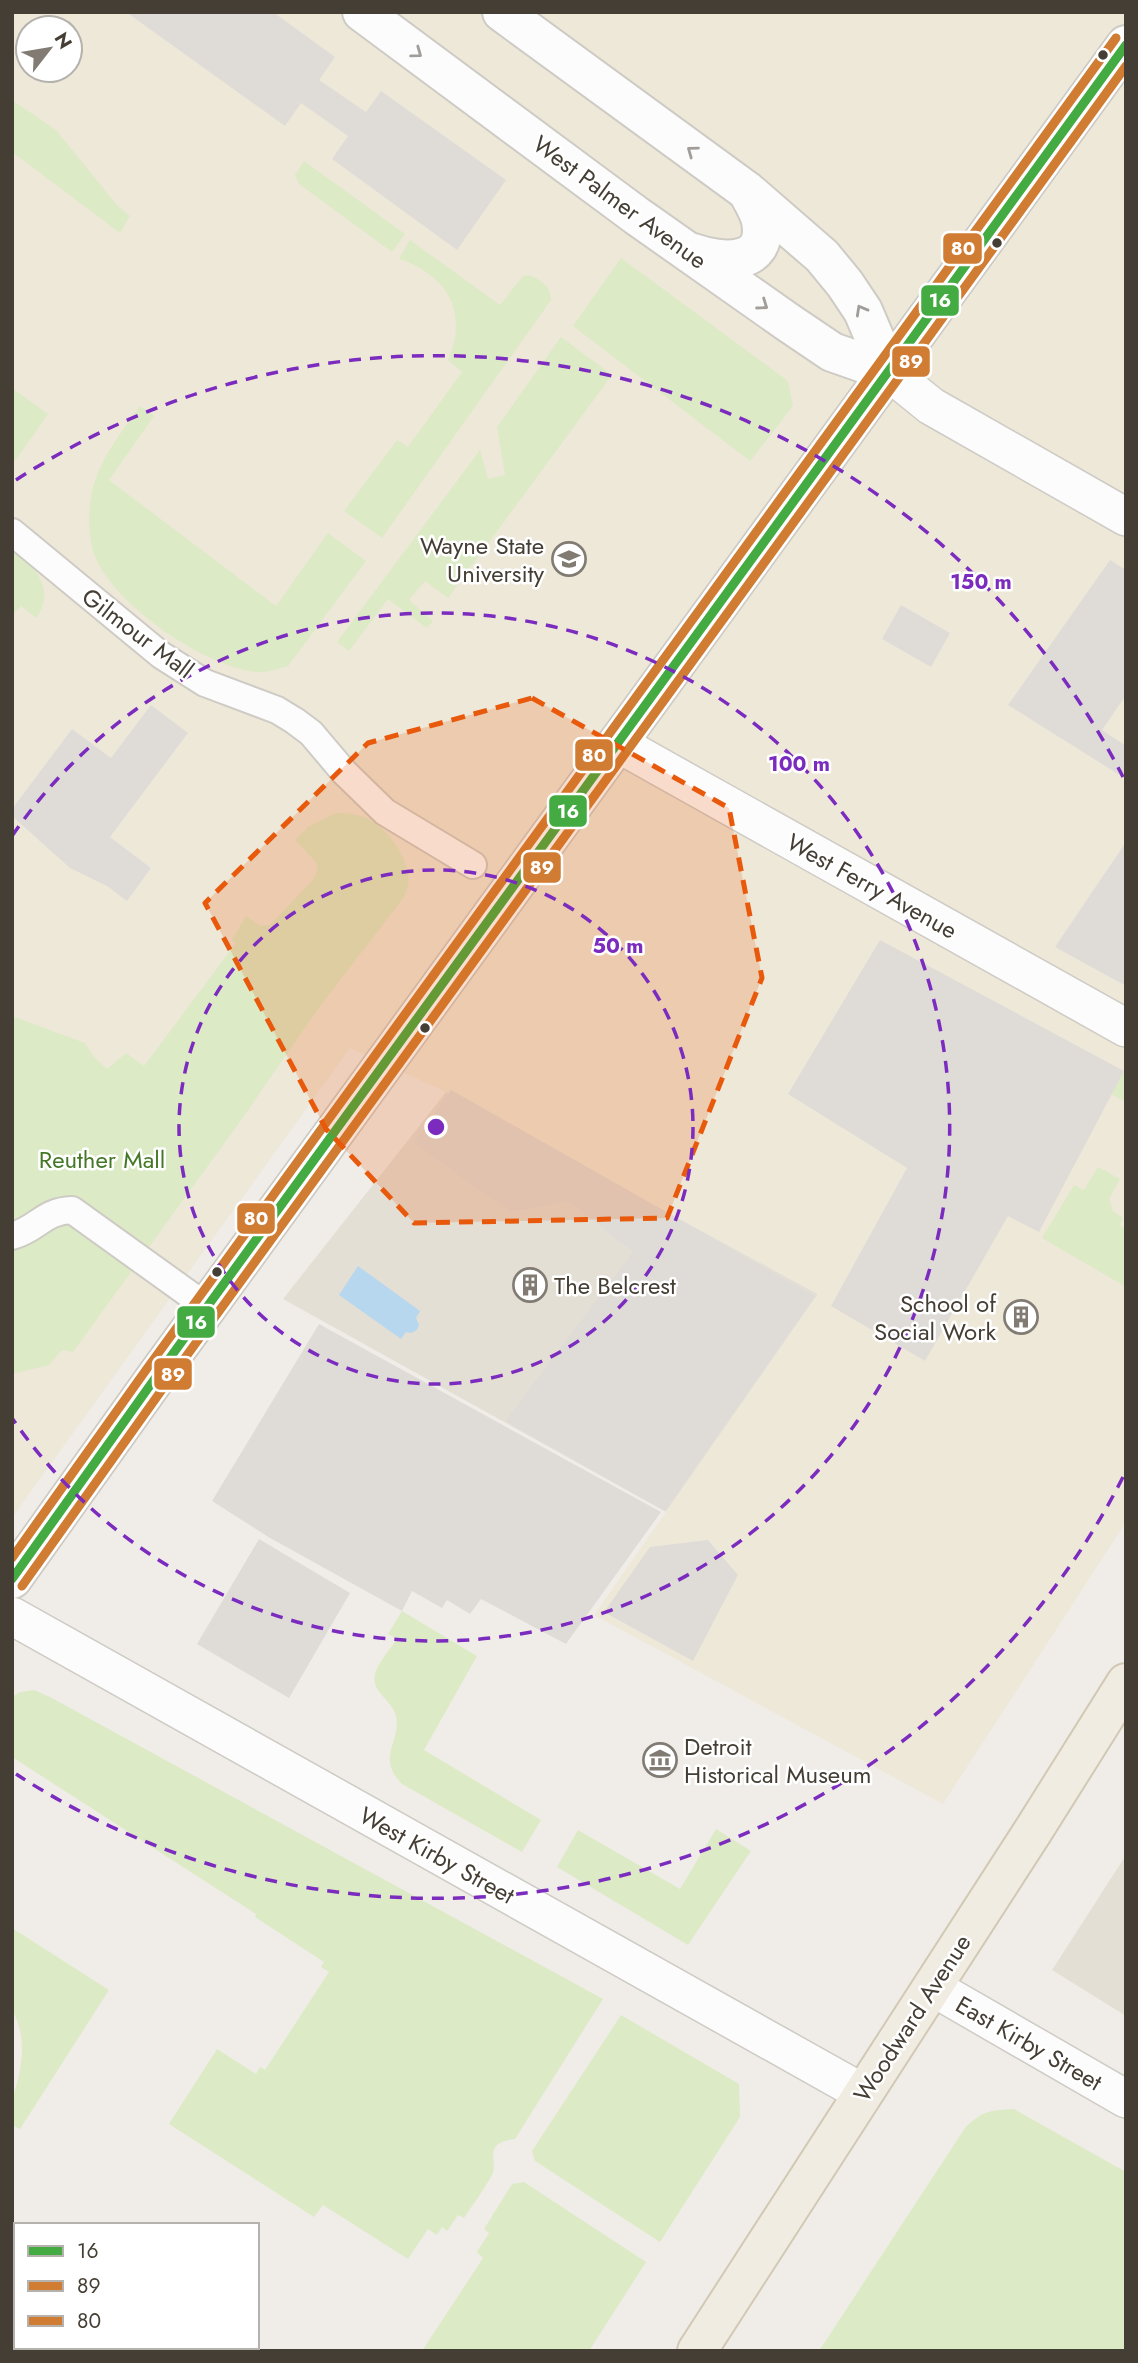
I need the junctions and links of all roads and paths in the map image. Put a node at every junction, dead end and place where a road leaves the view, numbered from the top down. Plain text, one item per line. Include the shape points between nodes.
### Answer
1 (362, 12) edge
2 (502, 12) edge
3 (1126, 45) edge
4 (747, 191) junction
5 (688, 251) junction
6 (889, 372) junction
7 (1126, 517) edge
8 (12, 532) edge
9 (617, 743) junction
10 (473, 865) dead end
11 (1126, 1028) edge
12 (12, 1236) edge
13 (207, 1307) junction
14 (12, 1579) edge
15 (12, 1616) edge
16 (1126, 1684) edge
17 (932, 1987) junction
18 (863, 2093) junction
19 (1126, 2099) edge
20 (697, 2351) edge

1 -> 5 street, West Palmer Avenue
4 -> 2 street, West Palmer Avenue
3 - 6 street
4 - 5 street via 761,221 755,249 729,261
6 -> 4 street, West Palmer Avenue via 863,311 845,284 822,256
5 -> 6 street, West Palmer Avenue via 832,352
6 - 7 street, West Palmer Avenue via 931,406
6 - 9 street
8 - 10 street, Gilmour Mall via 161,655 205,683 295,721 385,812
9 - 11 street, West Ferry Avenue
9 - 13 street
12 - 13 street via 26,1232 50,1213 72,1210
13 - 14 street
15 - 18 street, West Kirby Street
16 - 17 main road, Woodward Avenue
17 - 18 main road, Woodward Avenue
17 - 19 street, East Kirby Street
18 - 20 main road, Woodward Avenue

